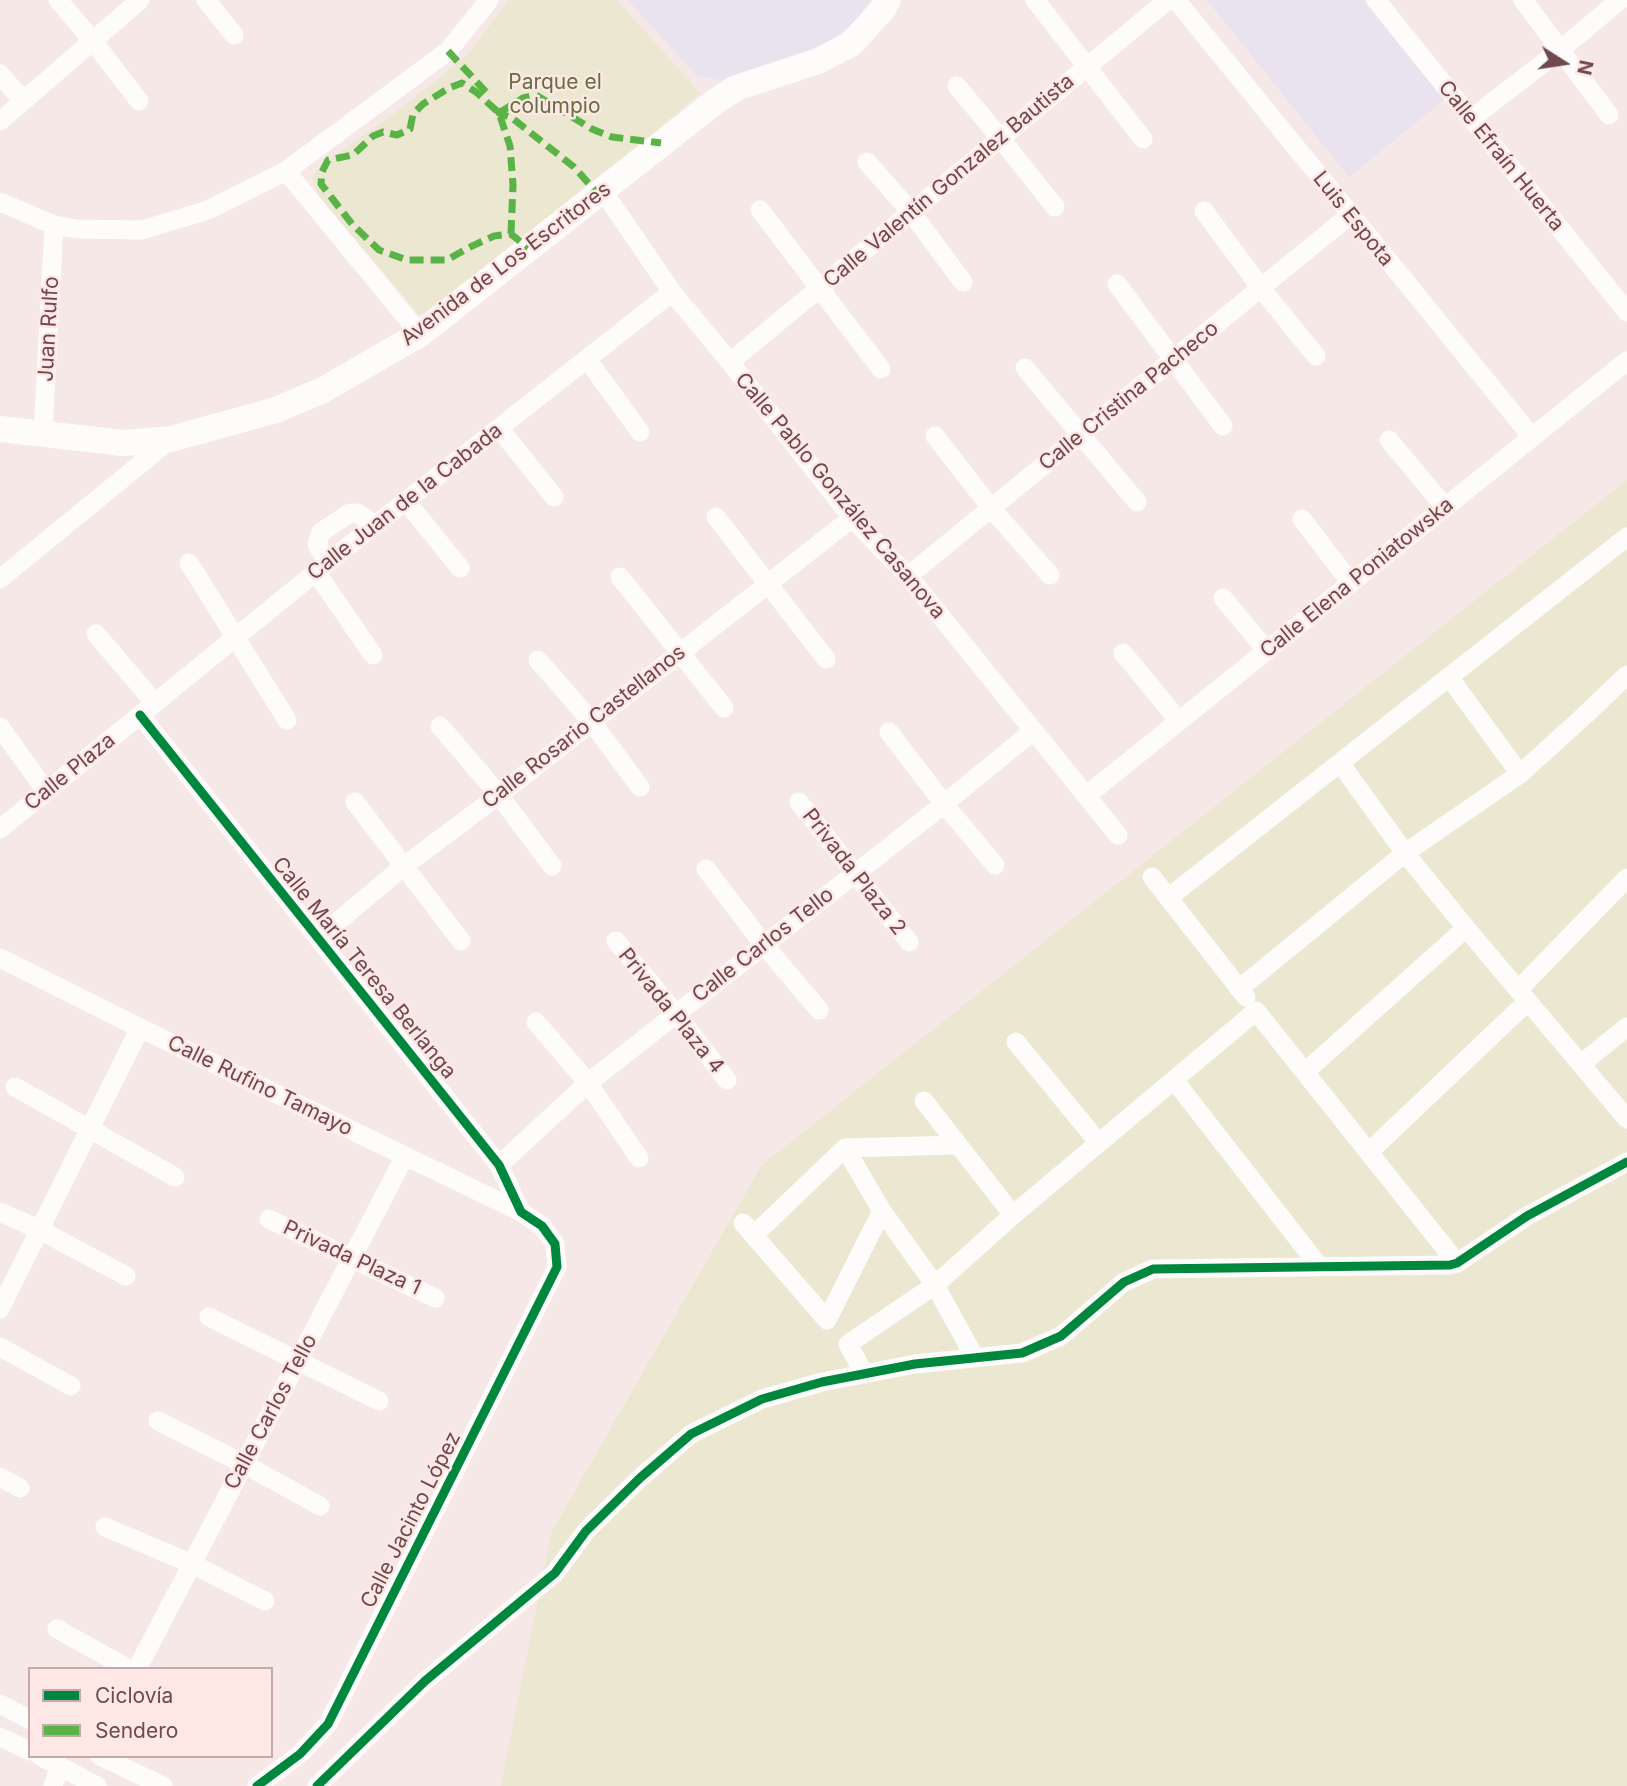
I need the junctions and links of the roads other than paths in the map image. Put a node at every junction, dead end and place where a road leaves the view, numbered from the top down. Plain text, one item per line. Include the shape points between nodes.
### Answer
1 (58, 0) edge
2 (140, 0) edge
3 (206, 0) edge
4 (489, 0) edge
5 (888, 0) edge
6 (1035, 0) edge
7 (1168, 0) edge
8 (1176, 0) edge
9 (1376, 0) edge
10 (1523, 0) edge
11 (1620, 0) edge
12 (234, 35) dead end
13 (93, 41) junction
14 (1560, 50) junction
15 (1088, 67) junction
16 (0, 74) edge
17 (957, 86) dead end
18 (139, 101) dead end
19 (23, 102) junction
20 (1609, 115) dead end
21 (1471, 119) junction
22 (0, 121) edge
23 (1001, 138) junction
24 (1143, 139) dead end
25 (867, 162) dead end
26 (286, 171) junction
27 (603, 191) junction
28 (0, 202) edge
29 (1055, 207) dead end
30 (760, 210) dead end
31 (1204, 211) dead end
32 (911, 212) junction
33 (1350, 215) junction
34 (54, 225) junction
35 (963, 282) dead end
36 (1117, 284) dead end
37 (820, 288) junction
38 (1261, 288) junction
39 (672, 292) junction
40 (1627, 312) edge
41 (420, 334) junction
42 (1316, 355) dead end
43 (587, 359) junction
44 (1174, 359) junction
45 (1627, 361) edge
46 (730, 362) junction
47 (1025, 368) dead end
48 (881, 369) dead end
49 (1223, 426) dead end
50 (499, 428) junction
51 (0, 429) edge
52 (640, 432) dead end
53 (43, 433) junction
54 (1082, 434) junction
55 (934, 436) dead end
56 (1532, 437) junction
57 (171, 439) junction
58 (1389, 440) dead end
59 (554, 497) dead end
60 (406, 501) junction
61 (1137, 502) dead end
62 (1445, 507) junction
63 (991, 508) junction
64 (716, 517) dead end
65 (852, 518) junction
66 (1302, 519) dead end
67 (375, 525) junction
68 (1627, 537) edge
69 (188, 563) dead end
70 (322, 568) junction
71 (460, 568) dead end
72 (1050, 575) dead end
73 (908, 576) junction
74 (620, 577) dead end
75 (0, 579) edge
76 (767, 583) junction
77 (1351, 583) junction
78 (1223, 598) dead end
79 (96, 634) dead end
80 (236, 637) junction
81 (1267, 650) junction
82 (680, 651) junction
83 (1123, 653) dead end
84 (373, 655) dead end
85 (826, 659) dead end
86 (538, 660) dead end
87 (1627, 675) edge
88 (1449, 677) junction
89 (724, 708) dead end
90 (148, 709) junction
91 (287, 720) dead end
92 (1179, 721) junction
93 (591, 722) junction
94 (440, 726) dead end
95 (0, 727) edge
96 (1033, 731) junction
97 (889, 732) dead end
98 (1340, 763) junction
99 (1520, 774) junction
100 (640, 787) dead end
101 (46, 791) junction
102 (499, 795) junction
103 (1086, 796) junction
104 (355, 802) dead end
105 (799, 802) dead end
106 (944, 804) junction
107 (0, 828) edge
108 (1118, 835) dead end
109 (1405, 853) junction
110 (995, 865) dead end
111 (404, 866) junction
112 (552, 866) dead end
113 (706, 869) dead end
114 (855, 873) junction
115 (1152, 877) dead end
116 (1627, 878) edge
117 (1168, 898) junction
118 (1466, 928) junction
119 (318, 938) junction
120 (461, 941) dead end
121 (616, 941) dead end
122 (909, 942) dead end
123 (764, 945) junction
124 (0, 958) edge
125 (1239, 989) junction
126 (1523, 996) junction
127 (818, 1010) dead end
128 (1256, 1011) junction
129 (676, 1014) junction
130 (536, 1023) dead end
131 (1627, 1027) edge
132 (140, 1028) junction
133 (1016, 1042) dead end
134 (1581, 1064) junction
135 (1305, 1072) junction
136 (727, 1080) dead end
137 (1174, 1080) junction
138 (588, 1083) junction
139 (15, 1087) dead end
140 (924, 1101) dead end
141 (1627, 1119) edge
142 (90, 1129) junction
143 (1099, 1143) junction
144 (958, 1145) junction
145 (845, 1148) junction
146 (1369, 1152) junction
147 (405, 1156) junction
148 (639, 1158) dead end
149 (1627, 1162) edge
150 (499, 1165) junction
151 (175, 1177) dead end
152 (882, 1211) junction
153 (0, 1212) edge
154 (521, 1212) junction
155 (1013, 1215) junction
156 (269, 1219) dead end
157 (40, 1230) junction
158 (555, 1244) joint
159 (351, 1258) junction
160 (1457, 1262) junction
161 (1319, 1266) junction
162 (125, 1276) dead end
163 (935, 1285) junction
164 (435, 1298) dead end
165 (0, 1309) edge
166 (209, 1317) dead end
167 (827, 1320) junction
168 (848, 1344) junction
169 (0, 1347) edge
170 (975, 1358) junction
171 (297, 1362) junction
172 (864, 1374) junction
173 (71, 1386) dead end
174 (379, 1401) dead end
175 (158, 1420) dead end
176 (244, 1464) junction
177 (0, 1477) edge
178 (20, 1488) dead end
179 (320, 1506) dead end
180 (106, 1527) dead end
181 (192, 1564) junction
182 (265, 1601) dead end
183 (57, 1629) dead end
184 (126, 1667) edge
185 (138, 1667) edge
186 (0, 1704) edge
187 (28, 1719) edge
188 (0, 1737) edge
189 (28, 1750) edge
190 (44, 1758) edge
191 (104, 1758) edge
192 (60, 1766) junction
193 (52, 1786) edge
194 (97, 1786) edge
195 (163, 1786) edge
196 (257, 1786) edge
197 (317, 1786) edge

1 - 13 street
2 - 13 street
3 - 12 street
4 - 26 street via 448,51
5 - 27 main road, Avenida de Los Escritores via 850,44 818,61 736,88
6 - 15 street
7 - 15 street, Calle Valentín Gonzalez Bautista
8 - 33 street, Luis Espota
9 - 21 street, Calle Efraín Huerta
10 - 14 street
11 - 14 street
13 - 18 street
13 - 19 street
14 - 20 street
14 - 21 street
15 - 23 street, Calle Valentín Gonzalez Bautista
15 - 24 street
16 - 19 street
17 - 23 street
19 - 22 street
21 - 40 street, Calle Efraín Huerta
23 - 29 street
23 - 32 street, Calle Valentín Gonzalez Bautista
25 - 32 street
26 - 34 street via 208,210 142,230
26 - 41 street
27 - 39 street, Calle Pablo González Casanova
27 - 41 main road, Avenida de Los Escritores
28 - 34 street
30 - 37 street
31 - 38 street
32 - 35 street
32 - 37 street, Calle Valentín Gonzalez Bautista
33 - 38 street, Calle Cristina Pacheco
33 - 56 street, Luis Espota
34 - 53 street, Juan Rulfo
36 - 44 street
37 - 46 street, Calle Valentín Gonzalez Bautista
37 - 48 street
38 - 42 street
38 - 44 street, Calle Cristina Pacheco
39 - 43 street, Calle Juan de la Cabada
39 - 46 street, Calle Pablo González Casanova
41 - 57 main road, Avenida de Los Escritores via 323,390 276,410
43 - 50 street, Calle Juan de la Cabada
43 - 52 street
44 - 49 street
44 - 54 street, Calle Cristina Pacheco
45 - 56 street, Calle Elena Poniatowska
46 - 65 street, Calle Pablo González Casanova
47 - 54 street
50 - 59 street
50 - 60 street, Calle Juan de la Cabada
51 - 53 main road, Avenida de Los Escritores
53 - 57 main road, Avenida de Los Escritores via 123,443
54 - 61 street
54 - 63 street, Calle Cristina Pacheco
55 - 63 street
56 - 62 street, Calle Elena Poniatowska
57 - 75 street
58 - 62 street
60 - 67 street, Calle Juan de la Cabada
60 - 71 street
62 - 77 street, Calle Elena Poniatowska
63 - 72 street
63 - 73 street, Calle Cristina Pacheco
64 - 76 street
65 - 73 street, Calle Pablo González Casanova
65 - 76 street, Calle Rosario Castellanos
66 - 77 street
67 - 70 street, Calle Juan de la Cabada
67 - 70 street via 350,513 321,532 317,544
68 - 88 street
69 - 80 street
70 - 80 street, Calle Juan de la Cabada
70 - 84 street
73 - 96 street, Calle Pablo González Casanova
74 - 82 street
76 - 82 street, Calle Rosario Castellanos
76 - 85 street
77 - 81 street, Calle Elena Poniatowska
78 - 81 street
79 - 90 street, Calle María Teresa Berlanga
80 - 90 street, Calle Juan de la Cabada
80 - 91 street
81 - 92 street, Calle Elena Poniatowska
82 - 89 street
82 - 93 street, Calle Rosario Castellanos
83 - 92 street
86 - 93 street
87 - 99 street
88 - 98 street
88 - 99 street
90 - 101 street, Calle Plaza
90 - 119 street, Calle María Teresa Berlanga
92 - 103 street, Calle Elena Poniatowska
93 - 100 street
93 - 102 street, Calle Rosario Castellanos
94 - 102 street
95 - 101 street
96 - 103 street, Calle Pablo González Casanova
96 - 106 street, Calle Carlos Tello
97 - 106 street
98 - 109 street
98 - 117 street
99 - 109 street
101 - 107 street, Calle Plaza
102 - 111 street, Calle Rosario Castellanos
102 - 112 street
103 - 108 street, Calle Pablo González Casanova
104 - 111 street
105 - 114 street, Privada Plaza 2
106 - 110 street
106 - 114 street, Calle Carlos Tello
109 - 118 street
109 - 125 street
111 - 119 street, Calle Rosario Castellanos
111 - 120 street
113 - 123 street
114 - 122 street, Privada Plaza 2
114 - 123 street, Calle Carlos Tello
115 - 117 street
116 - 126 street
117 - 125 street
118 - 126 street
118 - 135 street
119 - 150 street, Calle María Teresa Berlanga
121 - 129 street, Privada Plaza 4
123 - 127 street
123 - 129 street, Calle Carlos Tello
124 - 132 street, Calle Rufino Tamayo
125 - 128 street
126 - 134 street
126 - 146 street
128 - 135 street
128 - 137 street
129 - 136 street, Privada Plaza 4
129 - 138 street, Calle Carlos Tello
130 - 138 street
131 - 134 street
132 - 142 street
132 - 147 street, Calle Rufino Tamayo
133 - 143 street
134 - 141 street
135 - 146 street
137 - 143 street
137 - 161 street
138 - 148 street
138 - 150 street, Calle Carlos Tello
139 - 142 street
140 - 144 street
142 - 151 street
142 - 157 street
143 - 155 street
144 - 145 street
144 - 155 street
145 - 152 street
145 - 167 street via 748,1229
146 - 160 street
147 - 154 street, Calle Rufino Tamayo
147 - 159 street, Calle Carlos Tello
149 - 160 street via 1527,1216
150 - 154 street, Calle María Teresa Berlanga
152 - 163 street
152 - 167 street
153 - 157 street
154 - 158 street, Calle María Teresa Berlanga via 542,1226
155 - 163 street
156 - 159 street, Privada Plaza 1
157 - 162 street
157 - 165 street
158 - 196 street, Calle Jacinto López via 557,1267 328,1724 300,1754
159 - 164 street, Privada Plaza 1
159 - 171 street, Calle Carlos Tello
160 - 161 street
161 - 170 street via 1153,1269 1124,1282 1061,1336 1022,1353
163 - 168 street
163 - 170 street
166 - 171 street
167 - 168 street
168 - 172 street
169 - 173 street
170 - 172 street
171 - 174 street
171 - 176 street, Calle Carlos Tello
172 - 197 street via 762,1399 691,1434 586,1531 555,1573 425,1681
175 - 176 street
176 - 179 street
176 - 181 street, Calle Carlos Tello
177 - 178 street
180 - 181 street
181 - 182 street
181 - 185 street, Calle Carlos Tello
183 - 184 street
186 - 187 street
188 - 189 street
190 - 192 street
191 - 195 street
192 - 193 street
192 - 194 street

